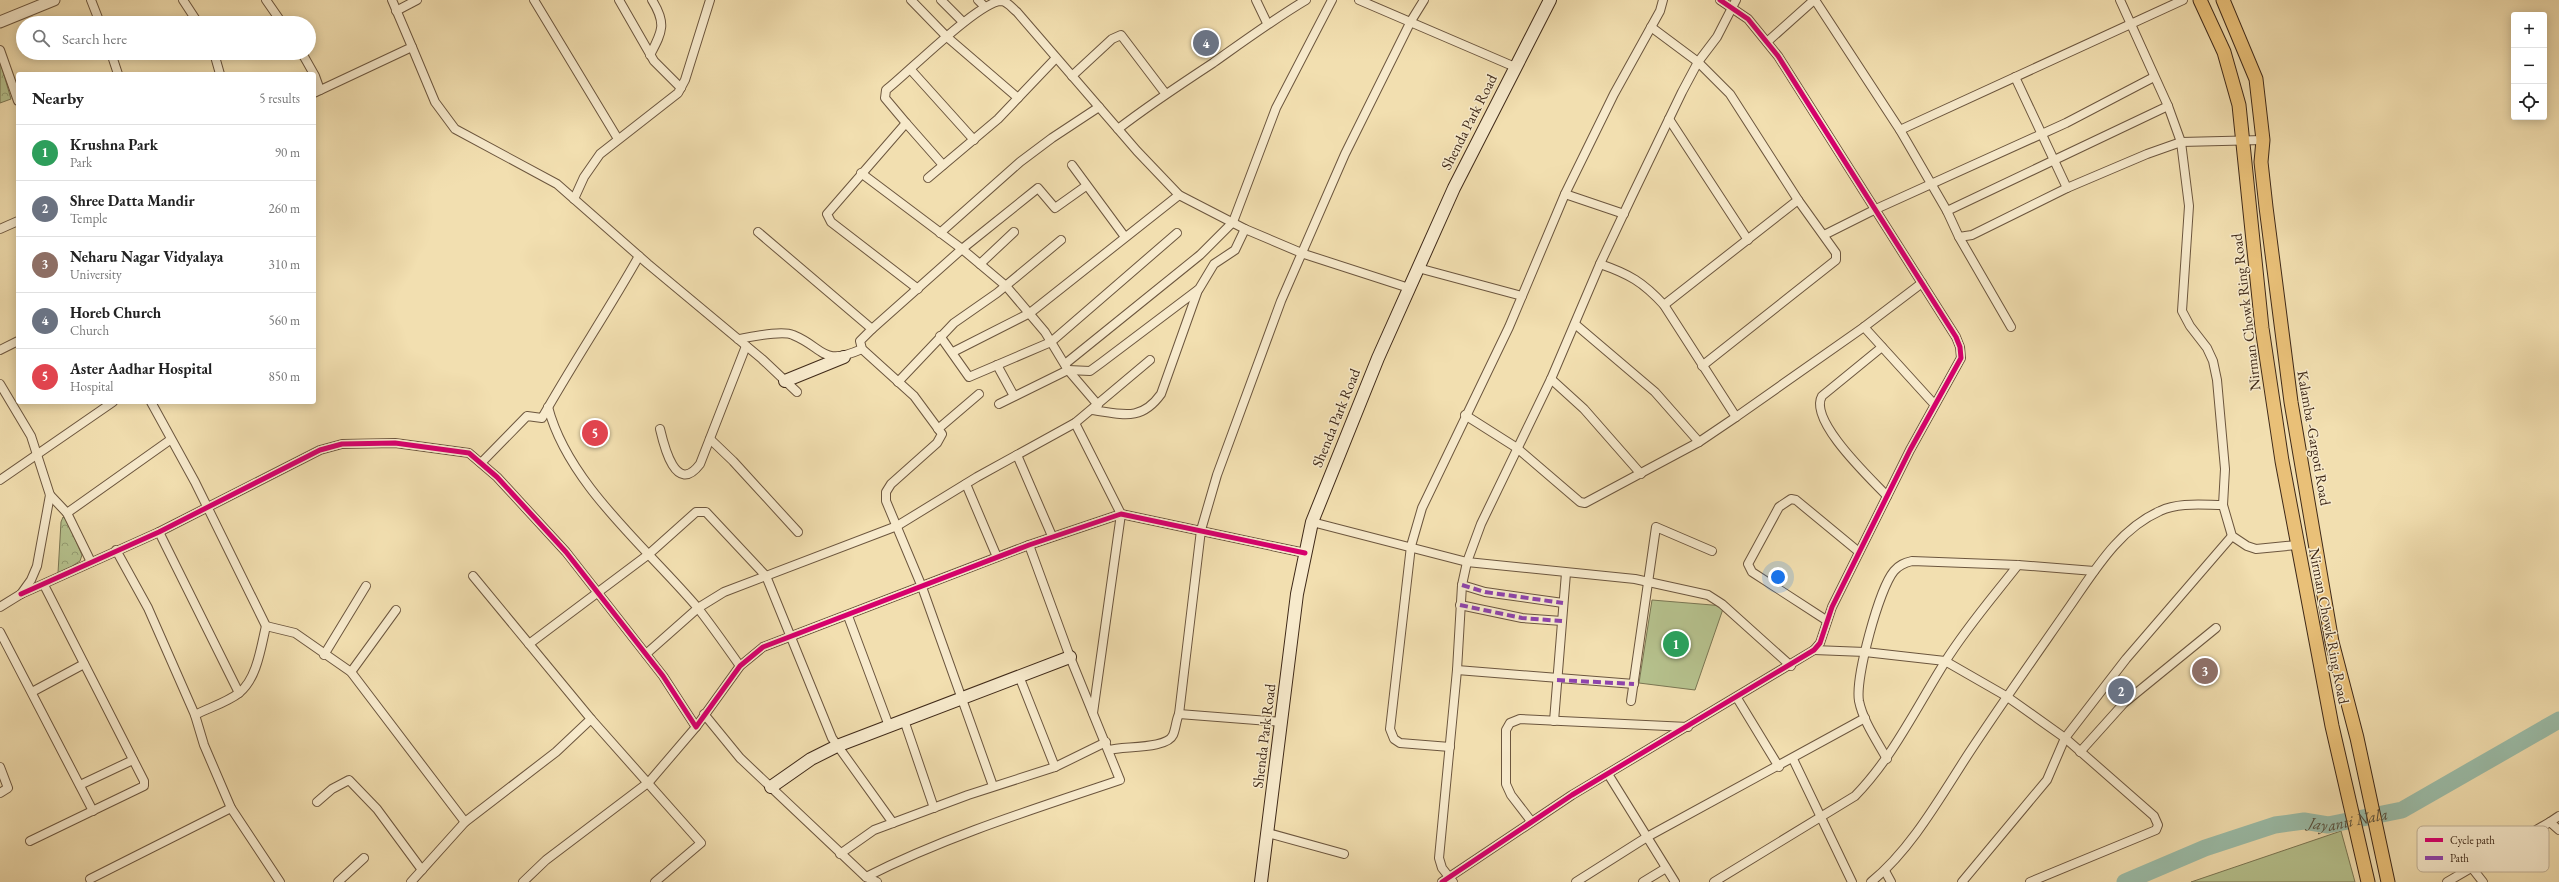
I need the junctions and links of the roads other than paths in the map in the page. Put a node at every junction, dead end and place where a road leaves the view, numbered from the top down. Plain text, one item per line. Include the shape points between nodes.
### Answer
1 (54, 0) edge
2 (91, 0) edge
3 (183, 0) edge
4 (266, 0) edge
5 (392, 0) edge
6 (417, 0) edge
7 (534, 0) edge
8 (619, 0) edge
9 (652, 0) edge
10 (710, 0) edge
11 (911, 0) edge
12 (941, 0) edge
13 (1256, 0) edge
14 (1306, 0) edge
15 (1332, 0) edge
16 (1359, 0) edge
17 (1424, 0) edge
18 (1550, 0) edge
19 (1663, 0) edge
20 (1720, 0) edge
21 (1736, 0) edge
22 (1815, 0) edge
23 (2120, 0) edge
24 (2183, 0) edge
25 (2200, 0) edge
26 (2223, 0) edge
27 (1007, 1) edge
28 (981, 3) edge
29 (1732, 8) junction
30 (396, 12) junction
31 (97, 16) edge
32 (193, 16) edge
33 (277, 16) edge
34 (962, 21) junction
35 (0, 22) edge
36 (1411, 22) junction
37 (1267, 23) junction
38 (2132, 23) junction
39 (1651, 27) junction
40 (947, 37) junction
41 (1767, 42) junction
42 (412, 47) junction
43 (0, 50) edge
44 (650, 55) junction
45 (1056, 58) junction
46 (113, 60) edge
47 (216, 60) edge
48 (306, 60) edge
49 (1698, 62) junction
50 (1514, 67) junction
51 (911, 70) junction
52 (117, 72) edge
53 (219, 72) edge
54 (313, 72) edge
55 (1072, 76) junction
56 (2015, 77) junction
57 (2154, 77) junction
58 (680, 88) junction
59 (317, 91) edge
60 (1165, 93) junction
61 (16, 95) edge
62 (1018, 98) junction
63 (2168, 106) junction
64 (1099, 107) junction
65 (1669, 119) junction
66 (906, 123) junction
67 (1118, 129) junction
68 (1900, 130) junction
69 (2042, 133) junction
70 (618, 139) junction
71 (974, 140) junction
72 (2263, 140) junction
73 (2243, 141) junction
74 (2181, 142) junction
75 (2055, 159) junction
76 (943, 165) junction
77 (1072, 165) dead end
78 (861, 173) junction
79 (928, 178) dead end
80 (1932, 184) junction
81 (1086, 186) junction
82 (2067, 188) junction
83 (1565, 194) junction
84 (1179, 195) junction
85 (574, 199) junction
86 (1798, 200) junction
87 (1876, 209) junction
88 (1947, 211) junction
89 (1624, 214) junction
90 (16, 222) edge
91 (1234, 222) junction
92 (0, 229) edge
93 (1245, 229) junction
94 (758, 232) dead end
95 (1014, 232) dead end
96 (940, 233) junction
97 (1177, 233) dead end
98 (1824, 235) junction
99 (1959, 236) junction
100 (1125, 238) junction
101 (1062, 240) dead end
102 (1748, 240) junction
103 (962, 249) junction
104 (1304, 254) junction
105 (639, 256) junction
106 (980, 264) junction
107 (1600, 264) junction
108 (1418, 268) junction
109 (1922, 283) junction
110 (1006, 286) junction
111 (1409, 288) junction
112 (918, 289) junction
113 (1199, 289) junction
114 (1522, 296) junction
115 (1664, 305) junction
116 (1030, 313) junction
117 (1575, 324) junction
118 (2011, 327) dead end
119 (1864, 328) junction
120 (872, 329) junction
121 (940, 336) junction
122 (738, 339) junction
123 (16, 342) edge
124 (1051, 342) junction
125 (746, 346) junction
126 (1882, 348) junction
127 (862, 349) junction
128 (0, 350) edge
129 (953, 352) junction
130 (844, 357) junction
131 (1150, 360) dead end
132 (997, 365) junction
133 (1702, 366) junction
134 (1067, 367) junction
135 (785, 380) junction
136 (1551, 380) junction
137 (898, 382) junction
138 (0, 384) edge
139 (797, 392) dead end
140 (979, 394) dead end
141 (1014, 396) junction
142 (110, 404) edge
143 (152, 404) edge
144 (999, 404) dead end
145 (1934, 404) junction
146 (548, 407) junction
147 (1095, 408) junction
148 (1465, 415) junction
149 (1736, 417) junction
150 (1075, 423) junction
151 (660, 429) dead end
152 (938, 429) junction
153 (710, 439) junction
154 (170, 440) junction
155 (1699, 442) junction
156 (1517, 448) junction
157 (37, 454) junction
158 (1017, 455) junction
159 (481, 463) junction
160 (1641, 474) junction
161 (0, 480) edge
162 (966, 484) junction
163 (50, 495) junction
164 (1887, 496) junction
165 (2223, 505) junction
166 (208, 508) junction
167 (67, 512) junction
168 (1121, 514) junction
169 (1312, 522) junction
170 (897, 526) junction
171 (1201, 530) junction
172 (159, 532) junction
173 (798, 532) dead end
174 (1052, 536) junction
175 (2232, 536) junction
176 (1029, 545) junction
177 (2297, 545) junction
178 (1411, 546) junction
179 (116, 550) junction
180 (1712, 550) dead end
181 (1859, 552) junction
182 (1305, 553) junction
183 (649, 554) junction
184 (997, 557) junction
185 (91, 562) junction
186 (1467, 562) junction
187 (2018, 565) junction
188 (2094, 571) junction
189 (1566, 573) junction
190 (473, 576) dead end
191 (766, 576) junction
192 (1647, 582) junction
193 (44, 585) junction
194 (1462, 585) junction
195 (366, 586) dead end
196 (922, 587) junction
197 (597, 592) junction
198 (21, 594) junction
199 (1563, 603) junction
200 (1460, 605) junction
201 (0, 607) edge
202 (698, 608) junction
203 (396, 610) dead end
204 (848, 616) junction
205 (1826, 620) junction
206 (1562, 622) junction
207 (266, 626) junction
208 (2216, 628) dead end
209 (0, 632) edge
210 (790, 636) junction
211 (529, 644) junction
212 (1814, 650) junction
213 (1865, 652) junction
214 (646, 654) junction
215 (324, 655) junction
216 (1070, 657) junction
217 (1945, 661) junction
218 (84, 664) junction
219 (740, 666) junction
220 (1792, 666) junction
221 (1457, 670) junction
222 (351, 672) junction
223 (1019, 676) junction
224 (1557, 680) junction
225 (1634, 684) junction
226 (32, 692) junction
227 (239, 693) junction
228 (2006, 696) junction
229 (1737, 698) junction
230 (961, 699) junction
231 (1631, 701) dead end
232 (704, 714) junction
233 (1093, 714) junction
234 (1179, 714) junction
235 (195, 715) junction
236 (1866, 718) junction
237 (591, 719) junction
238 (904, 720) junction
239 (1554, 721) junction
240 (1282, 722) junction
241 (889, 726) junction
242 (696, 727) junction
243 (1688, 727) junction
244 (2066, 738) junction
245 (837, 746) junction
246 (1107, 746) junction
247 (1450, 747) junction
248 (2080, 752) junction
249 (1793, 759) junction
250 (1887, 759) junction
251 (133, 760) junction
252 (0, 767) edge
253 (1055, 767) junction
254 (1779, 767) junction
255 (1608, 774) junction
256 (649, 782) junction
257 (80, 785) junction
258 (993, 786) junction
259 (771, 787) junction
260 (0, 793) edge
261 (317, 802) dead end
262 (230, 808) junction
263 (934, 808) junction
264 (93, 811) junction
265 (2559, 816) edge
266 (1821, 817) junction
267 (1531, 821) junction
268 (465, 822) junction
269 (2550, 822) junction
270 (893, 823) junction
271 (2543, 826) edge
272 (2559, 830) edge
273 (1268, 833) junction
274 (1647, 837) junction
275 (30, 841) dead end
276 (840, 854) junction
277 (1344, 854) dead end
278 (364, 858) dead end
279 (1666, 868) junction
280 (422, 870) junction
281 (1885, 871) junction
282 (2465, 872) edge
283 (2475, 872) edge
284 (866, 877) junction
285 (90, 879) dead end
286 (665, 879) edge
287 (1447, 880) edge
288 (280, 882) edge
289 (338, 882) edge
290 (411, 882) edge
291 (523, 882) edge
292 (655, 882) edge
293 (876, 882) edge
294 (1261, 882) edge
295 (1576, 882) edge
296 (1643, 882) edge
297 (1674, 882) edge
298 (1714, 882) edge
299 (1852, 882) edge
300 (1871, 882) edge
301 (1891, 882) edge
302 (1962, 882) edge
303 (2030, 882) edge
304 (2368, 882) edge
305 (2388, 882) edge
306 (2447, 882) edge
307 (2483, 882) edge

1 - 35 street
2 - 31 street
3 - 32 street
4 - 33 street
5 - 30 street
6 - 30 street
7 - 70 street
8 - 44 street
9 - 44 street via 663,21 661,34
10 - 58 street
11 - 40 street
12 - 34 street
13 - 37 street
14 - 37 street
15 - 91 street via 1276,108
16 - 36 street
17 - 36 street
18 - 50 main road, Shenda Park Road
19 - 39 street
20 - 29 street
21 - 29 street
22 - 41 street
22 - 68 street
23 - 38 street
24 - 38 street
25 - 73 main road, Nirman Chowk Ring Road via 2224,52 2233,79
26 - 72 main road, Kalamba -Gargoti Road via 2256,79
27 - 28 street
27 - 45 street
28 - 34 street
29 - 41 street via 1748,19
29 - 49 street via 1717,37
30 - 42 street
34 - 40 street
36 - 50 street
36 - 104 street via 1346,154
37 - 60 street
38 - 56 street
38 - 57 street
39 - 49 street
39 - 83 street via 1614,94
40 - 51 street
40 - 62 street
41 - 87 street
42 - 59 street
42 - 85 street via 435,102 455,129 557,184
43 - 61 street
44 - 58 street
45 - 55 street
45 - 62 street
46 - 52 street
47 - 53 street
48 - 54 street
49 - 65 street
49 - 86 street via 1730,94
50 - 108 main road, Shenda Park Road
51 - 66 street via 884,94
51 - 71 street
55 - 60 street via 1112,39 1121,35
55 - 64 street
56 - 68 street
56 - 69 street
57 - 63 street
57 - 69 street
58 - 70 street via 669,101
60 - 67 street
62 - 71 street
63 - 74 street
63 - 75 street
64 - 67 street
64 - 96 street via 1020,162
65 - 89 street
65 - 102 street
66 - 76 street
66 - 78 street
67 - 84 street
68 - 80 street
69 - 75 street
69 - 80 street
70 - 85 street via 591,165
71 - 76 street
72 - 73 street
72 - 305 main road, Kalamba -Gargoti Road via 2262,177 2275,296 2291,402 2332,642 2343,679
73 - 74 street
73 - 177 main road, Nirman Chowk Ring Road via 2262,328
74 - 82 street
74 - 165 street via 2189,206 2182,311 2207,348 2217,380 2224,470
75 - 82 street
75 - 88 street
76 - 79 street
77 - 81 street
78 - 96 street
78 - 112 street via 827,214
80 - 87 street
80 - 88 street
81 - 100 street
81 - 103 street via 1055,208 1038,188
82 - 99 street via 1972,235
83 - 89 street
83 - 114 street
84 - 91 street
84 - 100 street
85 - 105 street
86 - 98 street
86 - 102 street
87 - 98 street
87 - 109 street
88 - 99 street
89 - 107 street
90 - 92 street
91 - 93 street
91 - 134 street via 1200,255
93 - 104 street
93 - 113 street via 1235,250 1214,264
94 - 120 street
95 - 106 street
96 - 103 street
97 - 124 street
98 - 133 street via 1836,253 1836,260
99 - 118 street
100 - 116 street
101 - 110 street
102 - 115 street
103 - 106 street
103 - 112 street
104 - 111 street
104 - 171 street via 1281,301 1219,468
105 - 122 street
105 - 146 street
106 - 110 street
107 - 115 street via 1634,277
107 - 117 street
108 - 111 main road, Shenda Park Road
108 - 114 street
109 - 119 street
109 - 145 street via 1960,347 1961,358
110 - 116 street
110 - 121 street
111 - 169 main road, Shenda Park Road
112 - 120 street
113 - 134 street via 1090,371
113 - 147 street via 1161,394 1152,406 1143,412 1130,415
114 - 148 street
115 - 133 street
116 - 124 street
116 - 129 street
117 - 136 street
117 - 155 street via 1655,392
119 - 126 street
119 - 149 street
120 - 127 street via 860,341
121 - 129 street
121 - 137 street
122 - 125 street
122 - 130 street via 792,334 823,355
123 - 128 street
124 - 132 street
124 - 134 street
125 - 135 street
125 - 153 street
126 - 145 street
126 - 164 street via 1822,396 1818,407 1821,417 1838,441
127 - 130 street
127 - 137 street
129 - 132 street via 968,376
130 - 135 main road
131 - 147 street
132 - 141 street
133 - 149 street
134 - 141 street
134 - 147 street
135 - 139 street
136 - 156 street
136 - 160 street via 1584,409
137 - 152 street via 914,396
138 - 157 street via 31,436
140 - 152 street
141 - 144 street
142 - 157 street
143 - 154 street
145 - 164 street
146 - 159 street via 542,418 527,416
146 - 183 street via 554,430 578,474
147 - 150 street
148 - 156 street
148 - 178 street via 1422,508
149 - 155 street
150 - 158 street
150 - 168 street
151 - 153 street via 668,458 682,473 689,474 695,470
152 - 170 street via 942,434 941,438 899,474 886,492 886,502
153 - 173 street
154 - 166 street
154 - 167 street
155 - 160 street
156 - 160 street via 1580,502 1585,503
156 - 186 street via 1481,524
157 - 161 street
157 - 163 street
158 - 162 street
158 - 174 street
159 - 166 street via 469,453 395,443 342,444 320,450
159 - 197 street via 566,552
162 - 170 street
162 - 184 street
163 - 167 street
163 - 198 street via 37,566
164 - 181 street
165 - 175 street
165 - 188 street via 2192,504 2162,510 2144,520 2108,551
166 - 172 street
166 - 207 street
167 - 185 street
168 - 171 street
168 - 174 street
168 - 233 street
169 - 178 street
169 - 182 main road, Shenda Park Road
170 - 191 street
170 - 196 street
171 - 182 street
171 - 234 street
172 - 179 street
172 - 227 street
174 - 176 street
175 - 177 street via 2256,549
175 - 244 street via 2126,659
176 - 184 street
176 - 216 street
177 - 304 main road, Nirman Chowk Ring Road via 2332,726
178 - 186 street
178 - 247 street via 1390,729 1394,739 1400,743
179 - 185 street
179 - 235 street via 148,608
180 - 192 street via 1656,527
181 - 205 street
181 - 205 street via 1796,500 1791,499 1779,506 1748,564 1752,572
182 - 240 main road, Shenda Park Road via 1297,594
183 - 191 street via 696,512 706,512
183 - 197 street
183 - 202 street
184 - 196 street
185 - 193 street
186 - 189 street
186 - 194 street
187 - 188 street
187 - 213 street via 1912,561 1902,563 1893,572 1881,600
187 - 217 street
188 - 228 street
189 - 192 street
189 - 199 street
190 - 211 street
191 - 202 street via 724,592
191 - 210 street
192 - 220 street via 1708,595 1722,604
192 - 225 street
193 - 198 street
193 - 218 street
194 - 199 street via 1485,592
194 - 200 street
195 - 215 street
196 - 204 street
196 - 230 street
197 - 211 street
197 - 214 street
198 - 201 street
199 - 206 street
200 - 206 street via 1522,618
200 - 221 street
202 - 214 street
202 - 219 street
203 - 222 street
204 - 210 street
204 - 241 street
205 - 212 street via 1820,643
206 - 224 street
207 - 215 street via 295,634
207 - 227 street via 257,661 250,678
208 - 248 street via 2124,703
209 - 226 street
210 - 219 street via 762,647
210 - 245 street via 821,716
211 - 237 street
212 - 213 street
212 - 220 street
213 - 217 street
213 - 236 street via 1859,700
214 - 242 street
215 - 222 street
216 - 223 main road
216 - 233 street
217 - 228 street
217 - 250 street
218 - 226 street
218 - 251 street
219 - 232 street
220 - 229 street
221 - 224 street
221 - 247 street
222 - 268 street
223 - 230 main road
223 - 253 street
224 - 225 street
224 - 239 street
225 - 231 street
226 - 257 street
227 - 235 street
228 - 244 street
228 - 281 street via 1930,813
229 - 243 street
229 - 254 street
230 - 238 main road
230 - 258 street
232 - 242 street
232 - 259 street via 740,758
233 - 246 street
234 - 240 street
234 - 246 street via 1173,735 1164,744
235 - 262 street via 204,745
236 - 249 street
236 - 250 street
237 - 256 street
237 - 268 street via 556,752
238 - 241 main road
238 - 263 street
239 - 243 street
239 - 267 street via 1520,719 1510,723 1506,730 1506,784 1511,795
240 - 273 main road, Shenda Park Road
241 - 245 main road
242 - 256 street
243 - 255 street
244 - 248 street
244 - 302 street via 2047,780
245 - 259 main road via 811,759
245 - 270 street
246 - 253 street
246 - 284 street via 1120,780 964,833
247 - 287 street via 1444,786 1439,858
248 - 303 street via 2154,816 2158,825 2156,830
249 - 254 street
249 - 266 street
250 - 266 street via 1856,796
251 - 257 street
251 - 264 street via 144,786
252 - 260 street via 8,788
253 - 258 street
254 - 274 street
255 - 267 street
255 - 274 street
256 - 286 street via 701,843
256 - 291 street via 546,860
257 - 264 street
258 - 263 street
259 - 276 street
261 - 280 street via 332,789 349,780 377,809
262 - 285 street
262 - 288 street
263 - 270 street
264 - 275 street
265 - 269 street
266 - 298 street
266 - 299 street
267 - 287 street
268 - 280 street
269 - 271 street
269 - 272 street
270 - 276 street via 874,830
273 - 277 street
273 - 294 main road, Shenda Park Road
274 - 279 street
274 - 295 street
276 - 284 street
278 - 289 street
279 - 296 street
279 - 297 street
280 - 290 street
281 - 300 street
281 - 301 street
282 - 306 street
283 - 307 street
284 - 293 street
286 - 292 street

